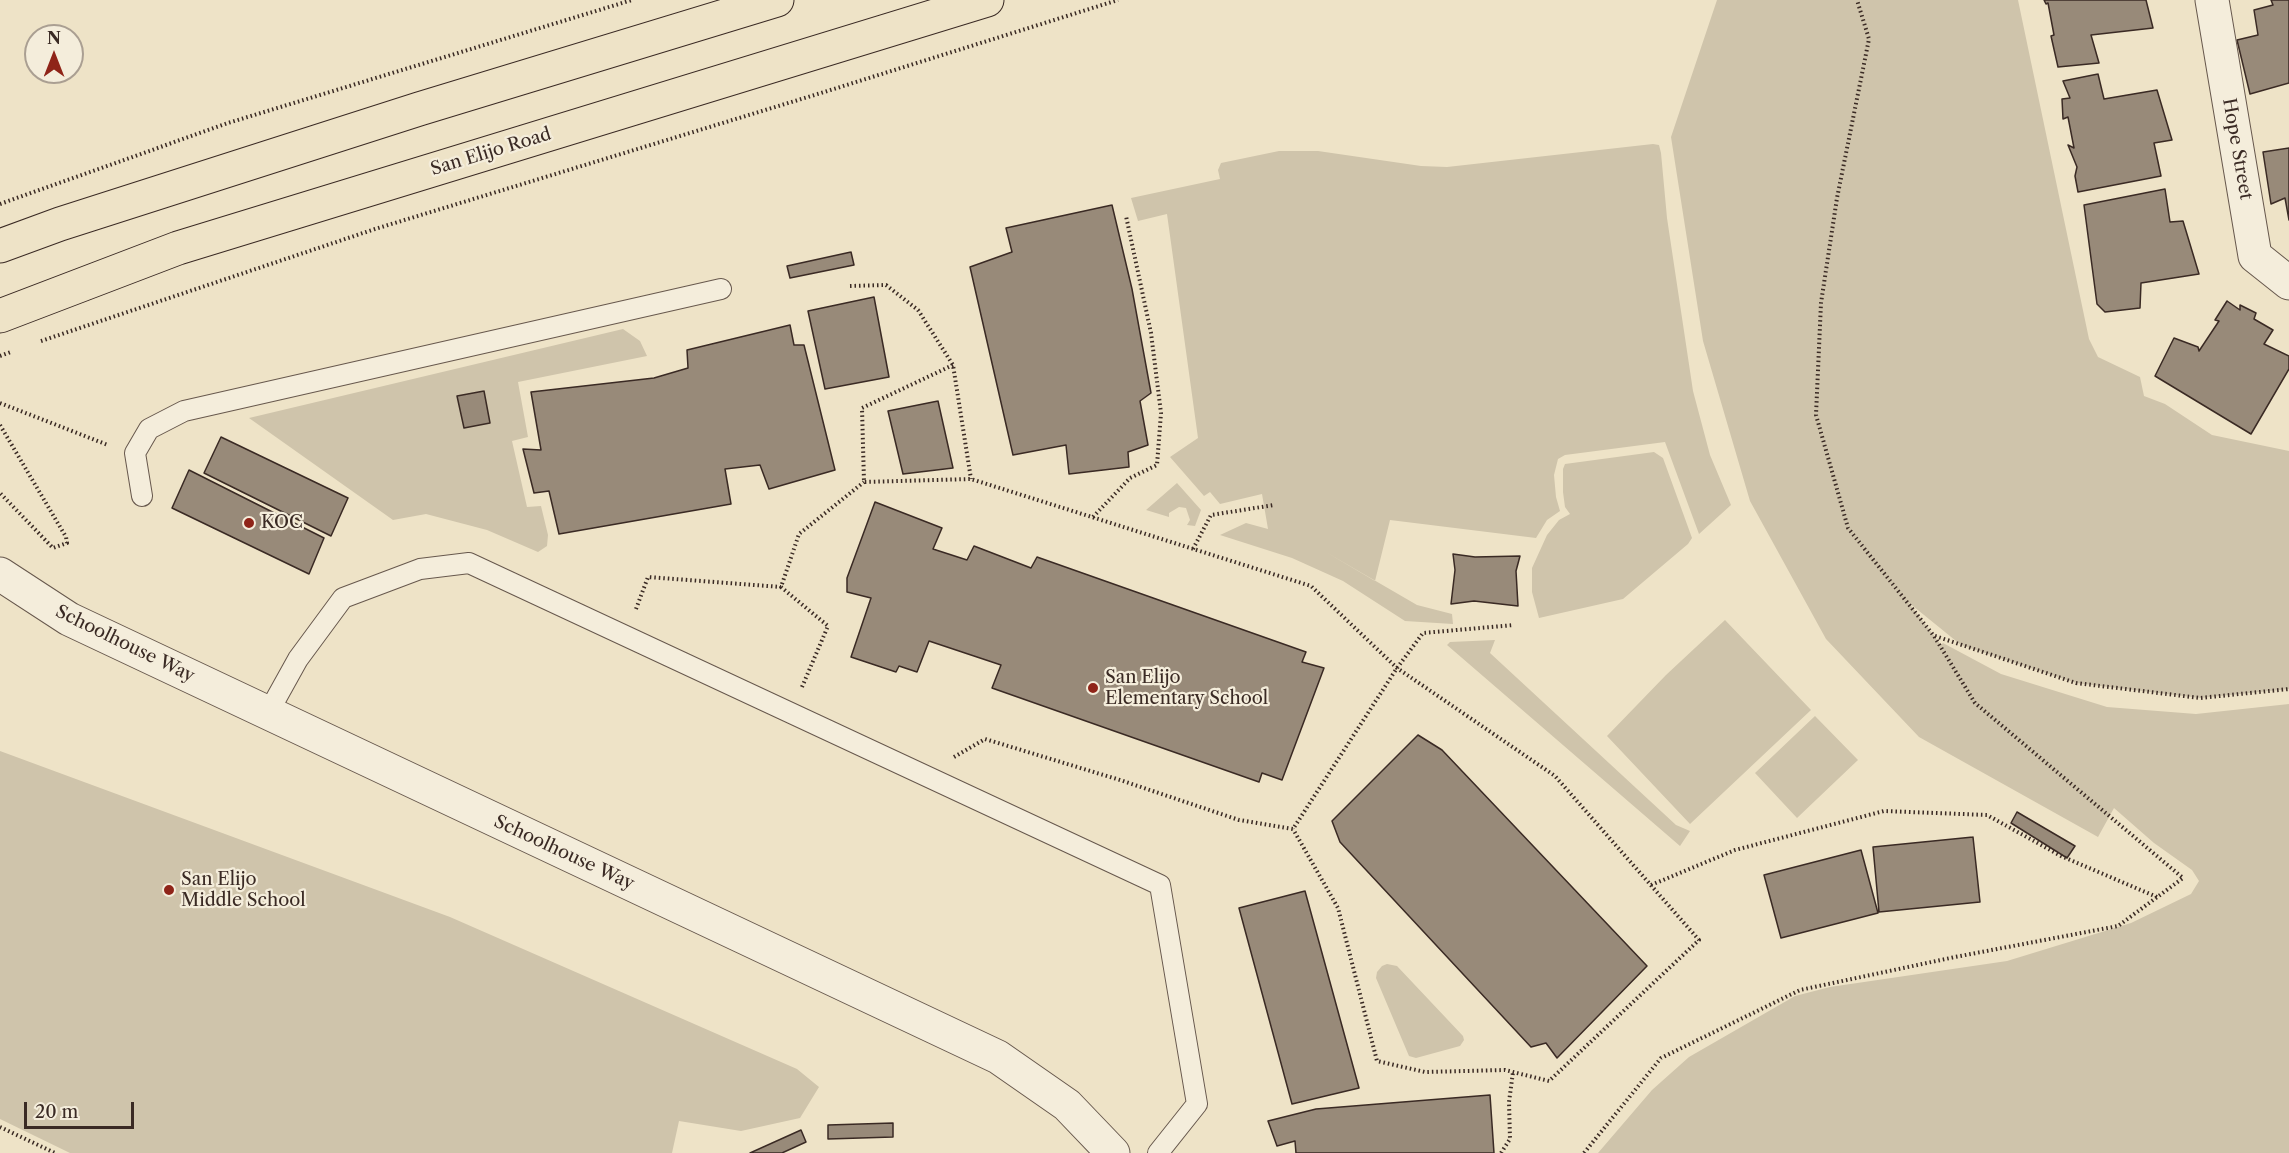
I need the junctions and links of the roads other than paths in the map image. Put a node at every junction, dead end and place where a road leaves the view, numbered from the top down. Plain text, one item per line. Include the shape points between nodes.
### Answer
1 (777, 0) edge
2 (987, 0) edge
3 (2212, 0) edge
4 (0, 246) edge
5 (2289, 282) edge
6 (722, 289) dead end
7 (0, 316) edge
8 (142, 496) dead end
9 (0, 574) edge
10 (267, 713) junction
11 (1113, 1153) edge
12 (1158, 1153) edge

1 - 4 main road via 419,109
2 - 7 main road, San Elijo Road via 178,248
3 - 5 street, Hope Street via 2255,256
6 - 8 lane via 184,411 149,429 135,453
9 - 10 street, Schoolhouse Way via 69,619
10 - 11 street, Schoolhouse Way via 998,1057 1067,1105
10 - 12 lane via 298,659 343,598 420,569 469,563 1160,885 1197,1104

